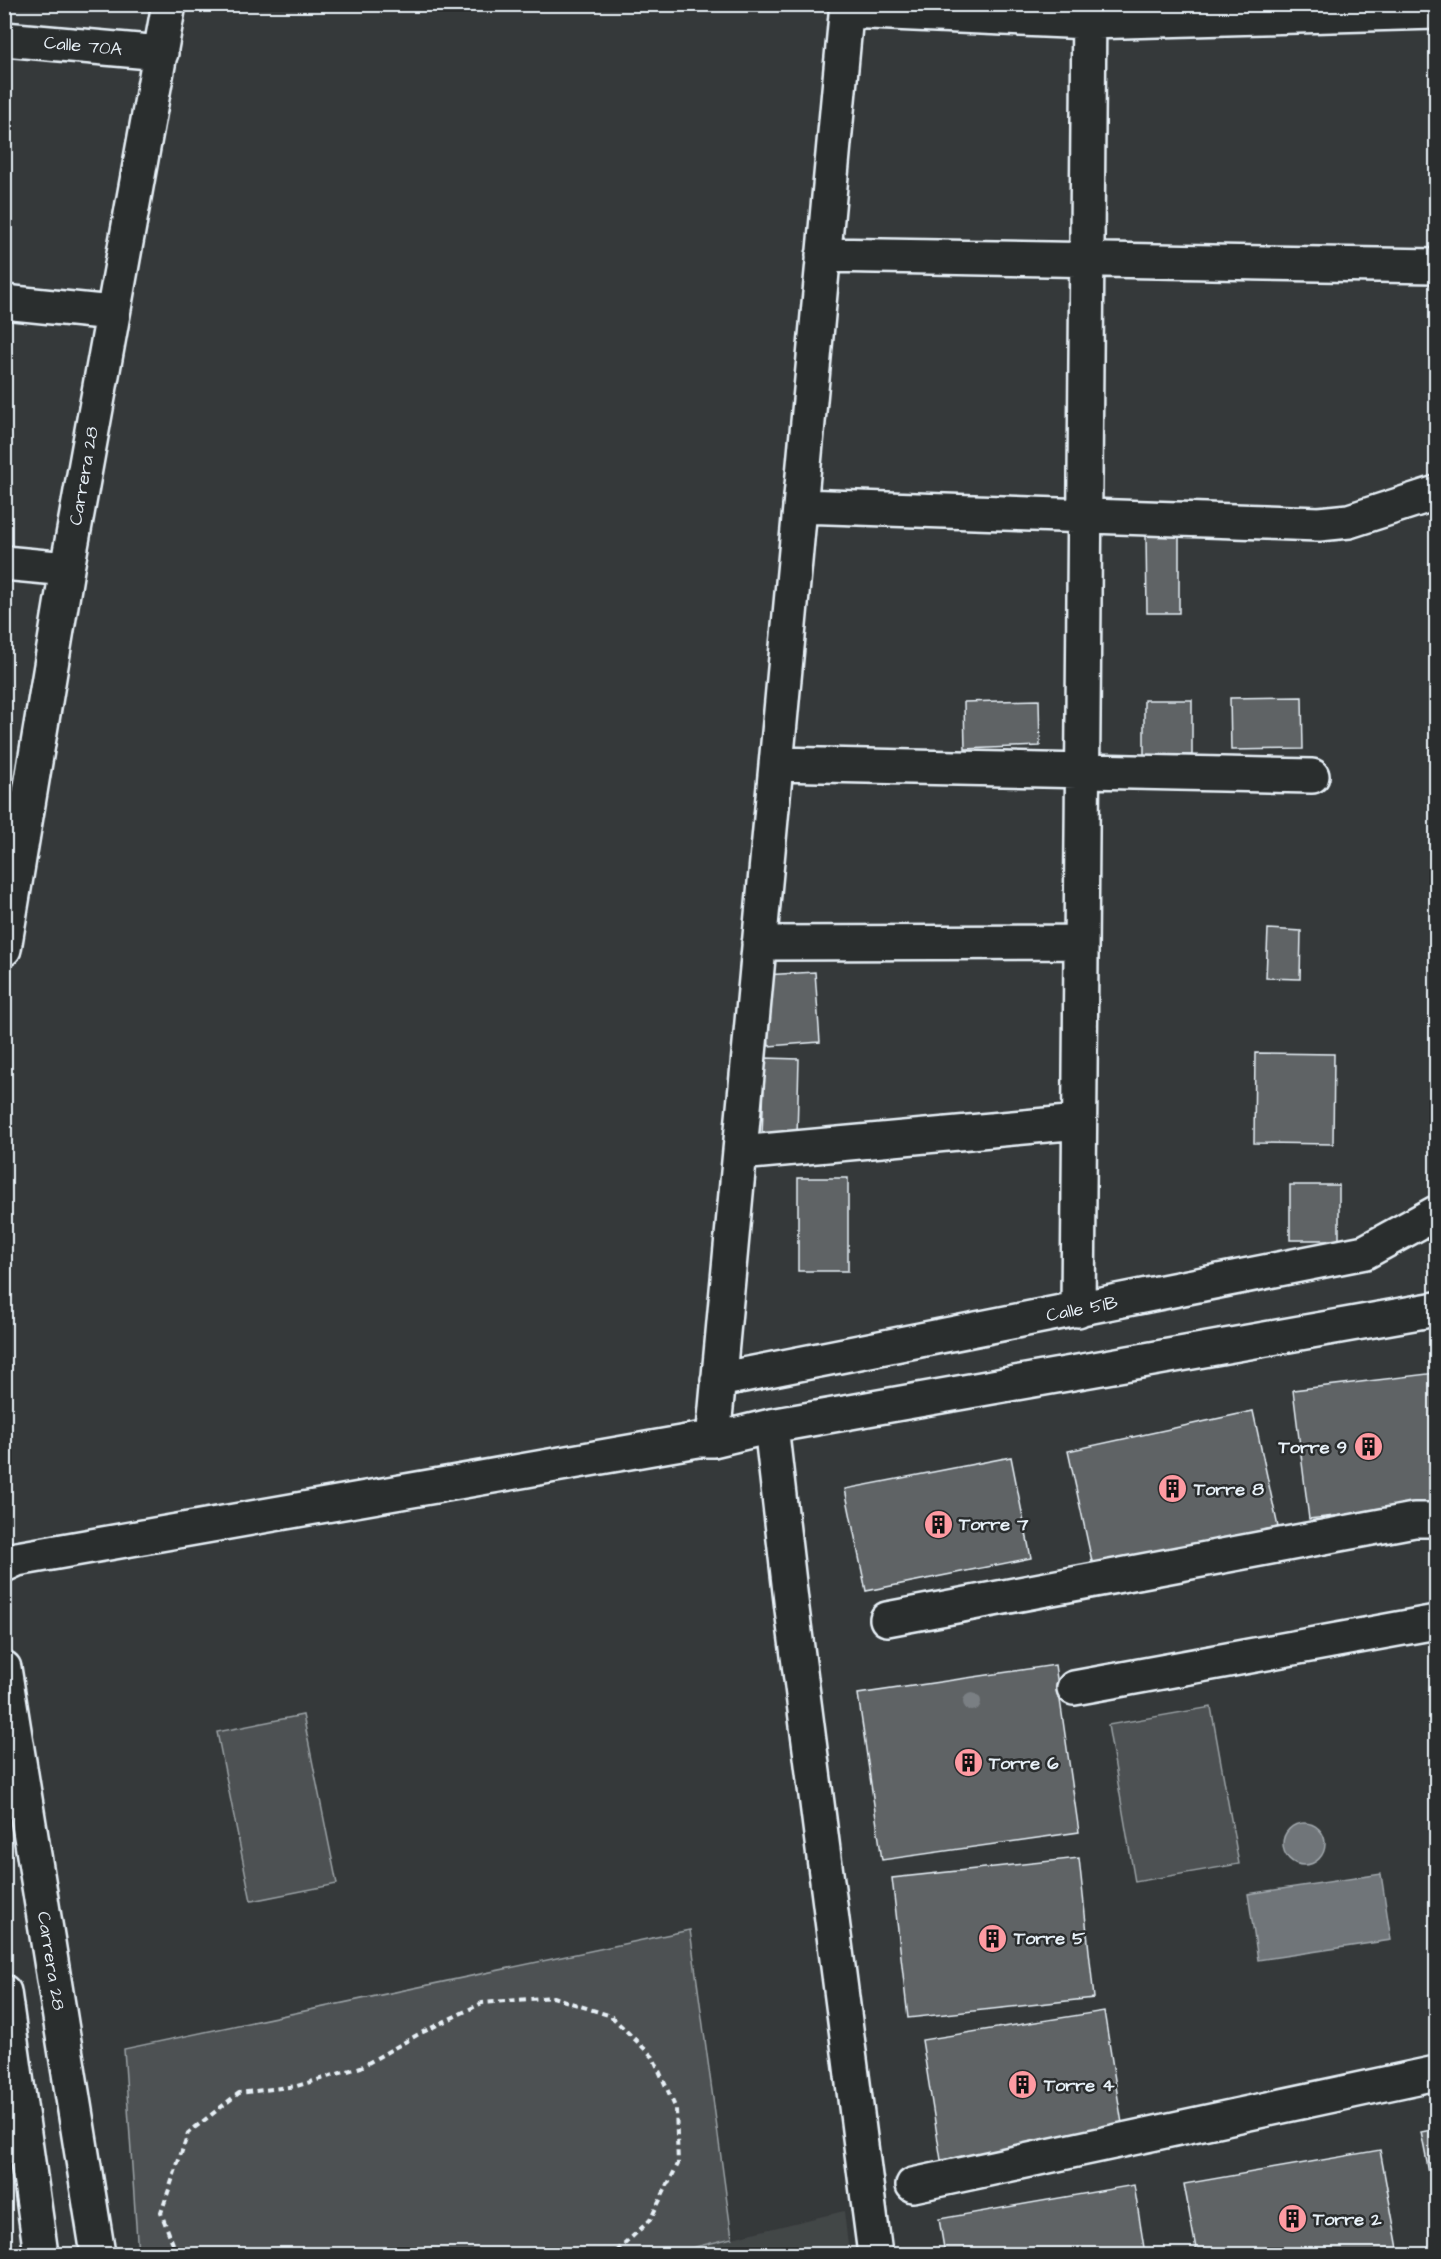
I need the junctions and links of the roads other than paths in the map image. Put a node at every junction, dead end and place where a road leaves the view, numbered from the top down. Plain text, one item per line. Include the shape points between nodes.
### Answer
1 (169, 4) edge
2 (847, 8) edge
3 (1437, 12) edge
4 (1089, 13) edge
5 (4, 39) edge
6 (161, 53) junction
7 (824, 255) junction
8 (1087, 260) junction
9 (1437, 266) edge
10 (4, 302) edge
11 (112, 313) junction
12 (1437, 493) edge
13 (800, 506) junction
14 (1084, 518) junction
15 (4, 563) edge
16 (67, 569) junction
17 (776, 764) junction
18 (1082, 771) junction
19 (1312, 776) dead end
20 (1081, 942) junction
21 (759, 943) junction
22 (4, 949) edge
23 (1079, 1122) junction
24 (740, 1153) junction
25 (1437, 1213) edge
26 (1437, 1309) edge
27 (1078, 1310) junction
28 (718, 1380) junction
29 (771, 1426) junction
30 (713, 1440) junction
31 (1437, 1520) edge
32 (4, 1565) edge
33 (887, 1619) dead end
34 (1437, 1622) edge
35 (4, 1668) edge
36 (1074, 1688) dead end
37 (6, 2004) edge
38 (1437, 2073) edge
39 (914, 2185) dead end
40 (41, 2254) edge
41 (98, 2254) edge
42 (875, 2254) edge

1 - 6 street, Carrera 28
2 - 4 street
2 - 7 street
3 - 4 street
4 - 8 street
5 - 6 street, Calle 70A
6 - 11 street, Carrera 28
7 - 8 street
7 - 13 street
8 - 9 street
8 - 14 street
10 - 11 street
11 - 16 street, Carrera 28
12 - 14 street via 1349,521 1319,524
13 - 14 street
13 - 17 street
14 - 18 street
15 - 16 street
16 - 22 street, Carrera 28
17 - 18 street
17 - 21 street
18 - 19 street
18 - 20 street
20 - 21 street
20 - 23 street
21 - 24 street
23 - 24 street
23 - 27 street
24 - 28 street
25 - 27 street, Calle 51B via 1365,1252
26 - 29 street
27 - 28 street, Calle 51B
28 - 30 street
29 - 30 street
29 - 42 street
30 - 32 street via 17,1559
31 - 33 street via 1414,1520
34 - 36 street
35 - 41 street, Carrera 28
37 - 40 street
38 - 39 street

